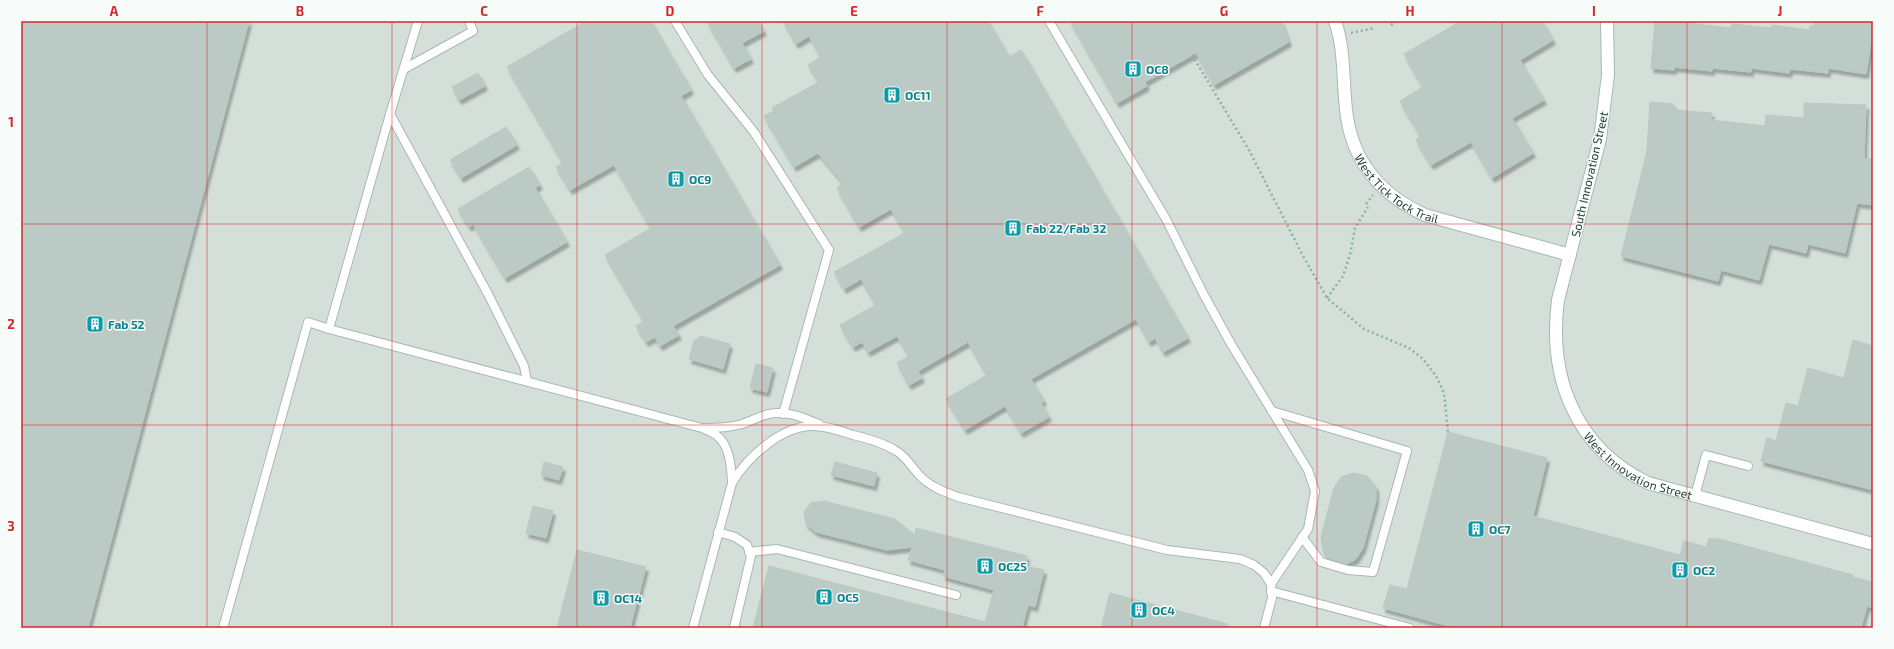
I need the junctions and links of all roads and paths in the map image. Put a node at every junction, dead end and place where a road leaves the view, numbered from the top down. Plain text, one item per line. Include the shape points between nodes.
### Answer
1 (418, 21) edge
2 (469, 21) edge
3 (675, 21) edge
4 (1049, 21) edge
5 (1334, 21) edge
6 (1398, 21) edge
7 (1607, 21) edge
8 (1391, 25) dead end
9 (1375, 28) dead end
10 (1348, 33) dead end
11 (1192, 55) dead end
12 (404, 69) junction
13 (390, 114) junction
14 (1368, 207) dead end
15 (1570, 255) junction
16 (1327, 298) junction
17 (329, 329) junction
18 (527, 381) junction
19 (1272, 411) junction
20 (783, 414) junction
21 (702, 428) junction
22 (826, 428) junction
23 (1448, 432) dead end
24 (1748, 466) dead end
25 (732, 483) junction
26 (1695, 496) junction
27 (718, 532) junction
28 (1302, 537) junction
29 (1873, 544) edge
30 (749, 552) junction
31 (1271, 588) junction
32 (956, 595) dead end
33 (223, 628) edge
34 (693, 628) edge
35 (734, 628) edge
36 (1264, 628) edge
37 (1410, 628) edge

1 - 12 lane
2 - 12 lane via 473,31
3 - 20 lane via 708,75 754,132 829,250
4 - 19 lane via 1166,219 1208,302
5 - 15 street, West Tick Tock Trail via 1341,42 1350,133 1357,153 1370,174 1386,192 1404,206 1424,215
6 - 8 path
7 - 15 street, South Innovation Street via 1608,75 1602,124
9 - 10 path
11 - 16 path via 1249,150
12 - 13 lane
13 - 17 lane
13 - 18 lane via 488,294 524,366
14 - 16 path via 1355,228 1343,276
15 - 26 street, West Innovation Street via 1558,300 1555,350 1562,381 1576,415 1589,435 1629,474 1648,483
16 - 23 path via 1364,329 1409,348 1423,359 1436,376 1444,393
17 - 18 lane
17 - 33 lane via 308,322
18 - 21 lane
19 - 28 lane via 1308,470 1315,491 1308,529
19 - 28 lane via 1407,451 1373,572 1348,570 1321,562
20 - 21 lane via 762,416 723,428
20 - 22 lane via 803,418
21 - 25 lane via 717,435 726,448 731,463
22 - 25 lane via 812,426 783,434 758,451 741,468
22 - 31 lane via 889,446 901,454 932,485 958,497 1167,550 1240,559 1264,573
24 - 26 lane via 1706,455
25 - 27 lane
26 - 29 street, West Innovation Street
27 - 30 lane via 735,537 747,545
27 - 34 lane
28 - 31 lane
30 - 32 lane via 777,549
30 - 35 lane via 751,556
31 - 36 lane via 1272,598
31 - 37 lane

